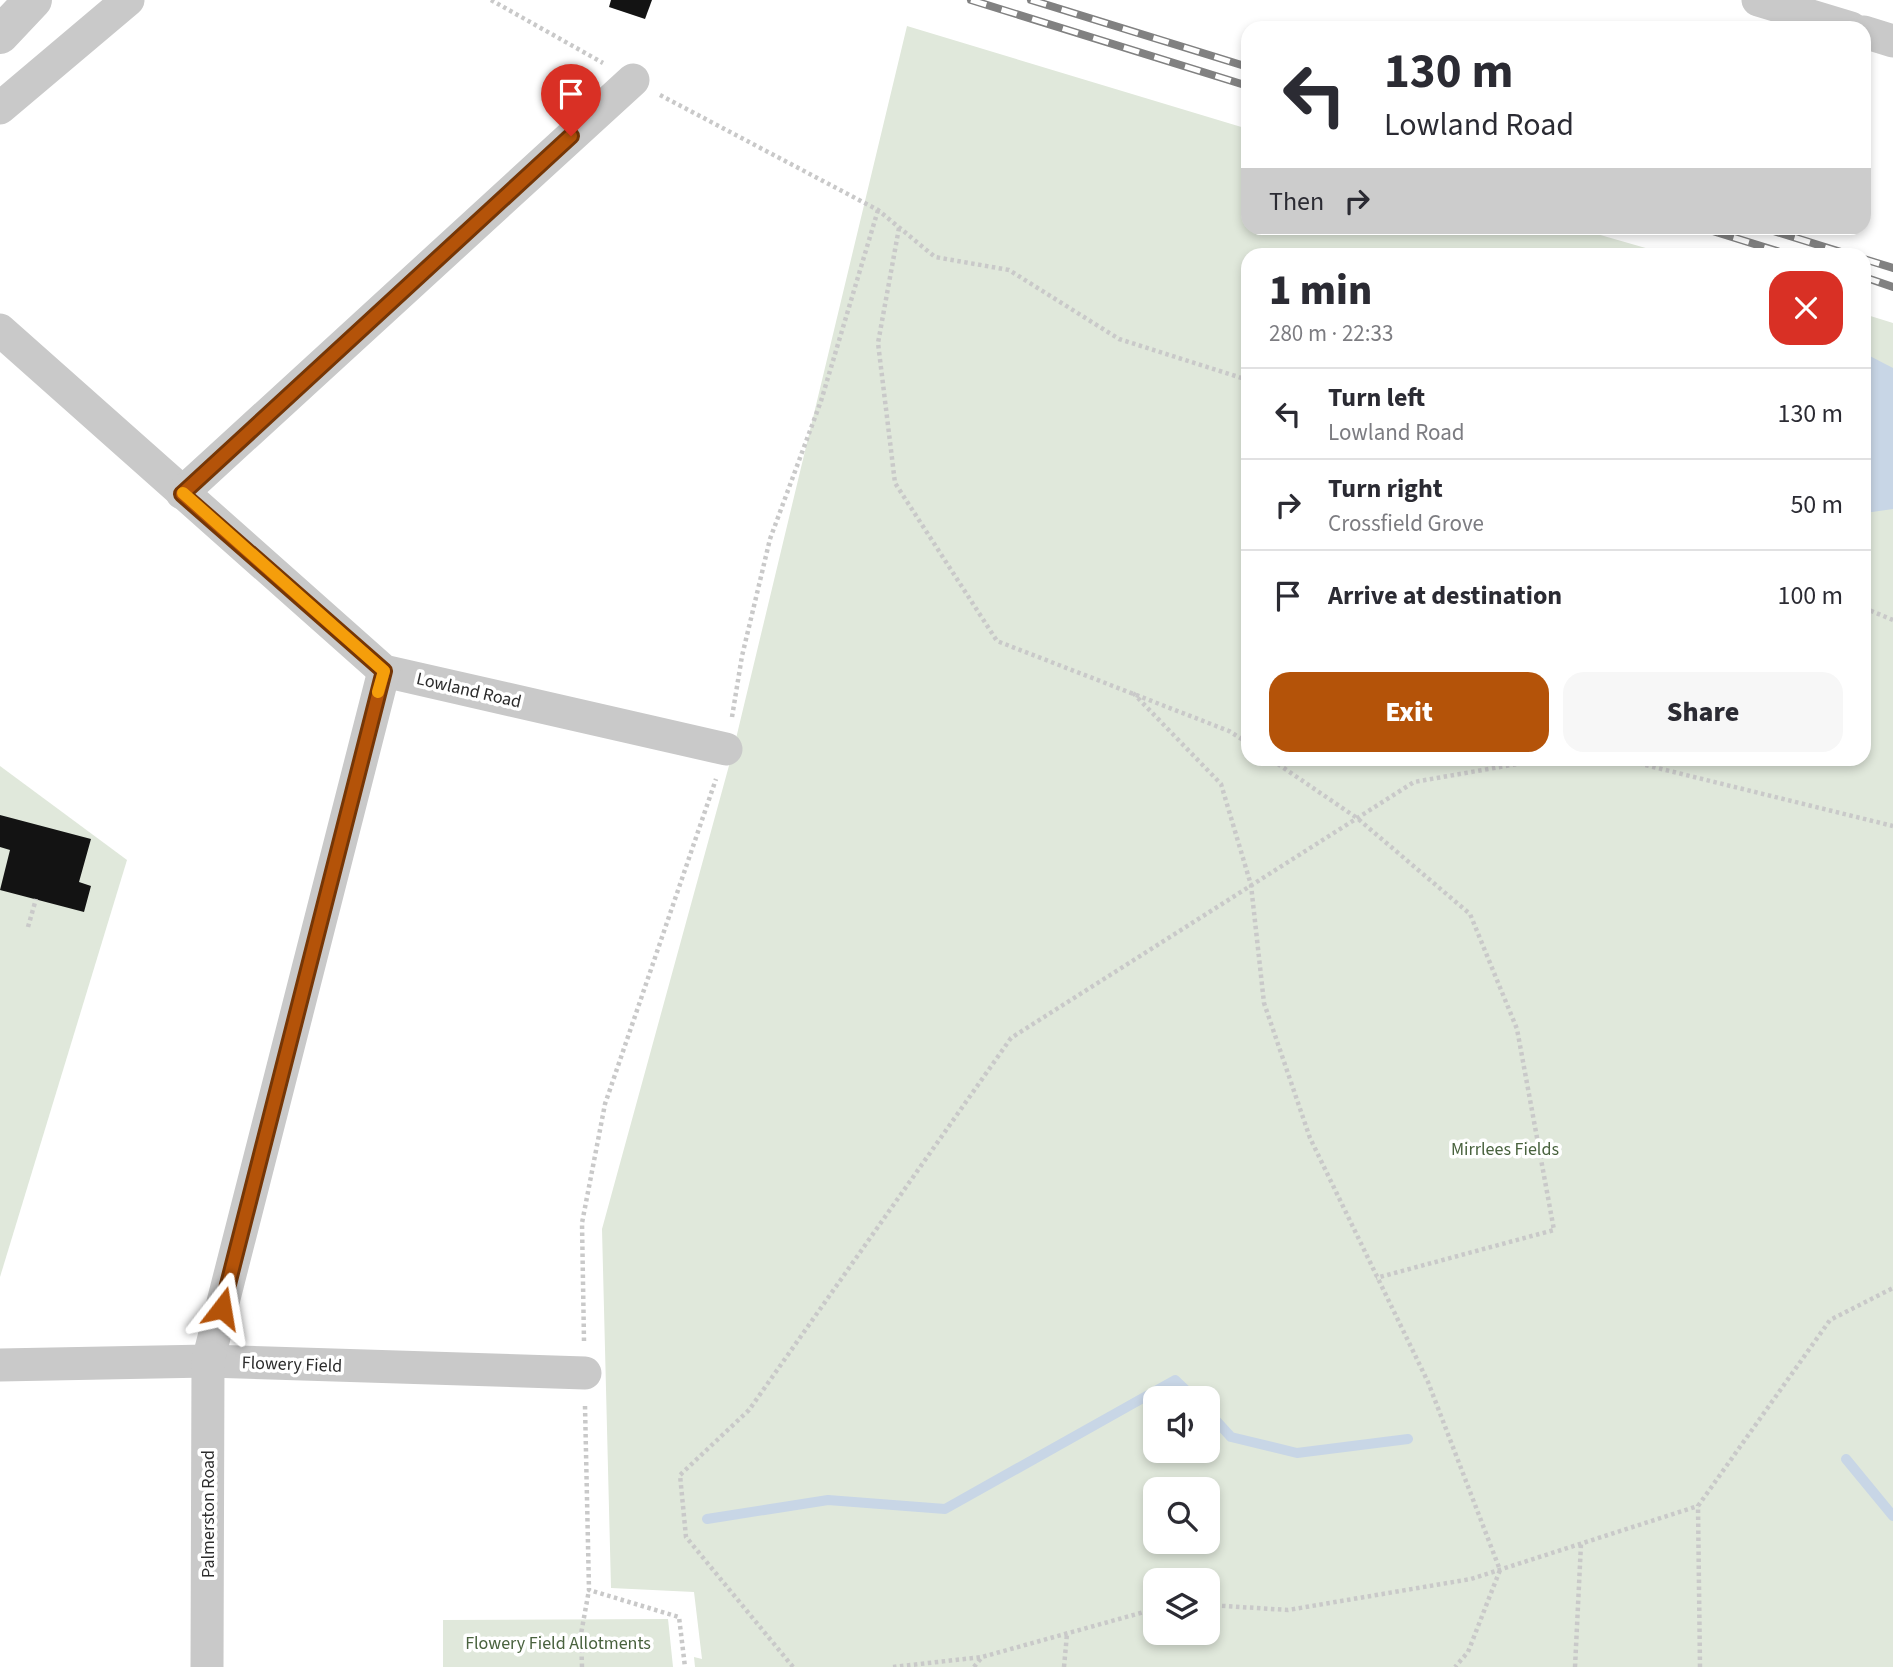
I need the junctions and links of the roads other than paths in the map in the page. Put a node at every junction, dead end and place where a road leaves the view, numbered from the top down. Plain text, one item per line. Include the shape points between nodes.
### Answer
1 (33, 0) edge
2 (128, 0) edge
3 (1758, 0) edge
4 (1828, 21) edge
5 (1871, 34) edge
6 (0, 35) edge
7 (1893, 41) edge
8 (633, 80) road end
9 (0, 108) edge
10 (0, 330) edge
11 (182, 494) junction
12 (384, 671) junction
13 (726, 749) road end
14 (208, 1361) junction
15 (0, 1365) edge
16 (585, 1373) road end
17 (207, 1667) edge

1 - 6 street
2 - 9 street
3 - 4 street
5 - 7 street
8 - 11 street
10 - 11 street, Lowland Road
11 - 12 street, Lowland Road
12 - 13 street, Lowland Road
12 - 14 street, Palmerston Road
14 - 15 street, Flowery Field
14 - 16 street, Flowery Field
14 - 17 street, Palmerston Road

